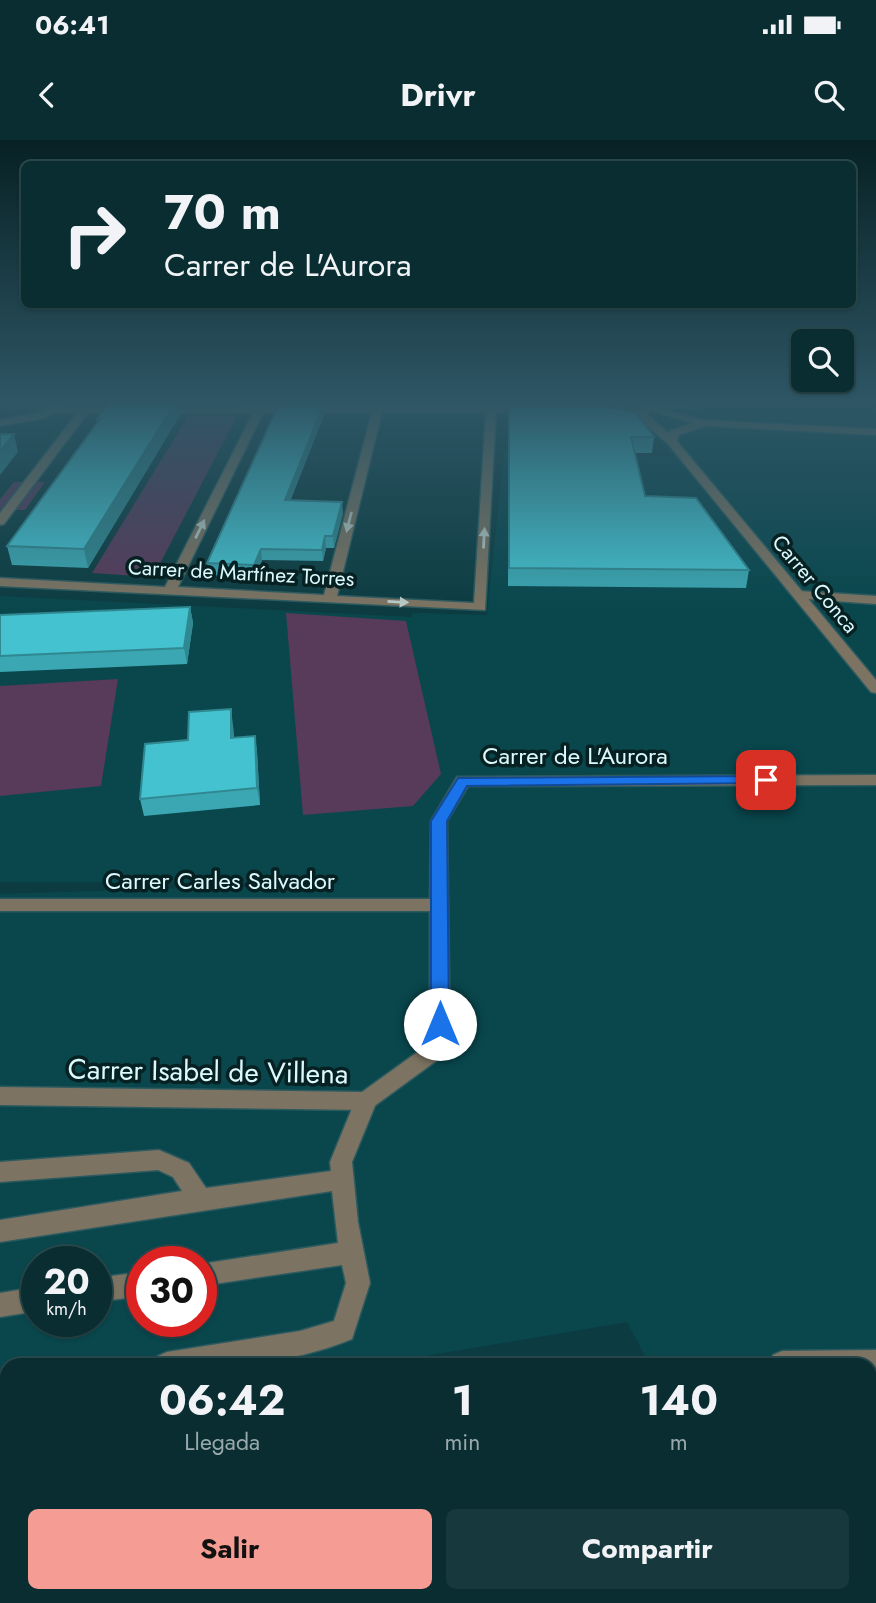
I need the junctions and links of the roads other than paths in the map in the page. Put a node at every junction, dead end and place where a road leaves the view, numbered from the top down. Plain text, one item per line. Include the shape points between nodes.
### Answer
1 (38, 471) edge
2 (229, 471) edge
3 (362, 471) edge
4 (488, 471) edge
5 (696, 471) edge
6 (0, 521) edge
7 (0, 582) edge
8 (170, 590) junction
9 (799, 595) junction
10 (330, 599) junction
11 (876, 600) edge
12 (876, 689) edge
13 (876, 780) edge
14 (0, 905) edge
15 (439, 905) junction
16 (440, 1047) joint
17 (0, 1096) edge
18 (366, 1101) junction
19 (0, 1172) edge
20 (342, 1180) junction
21 (201, 1199) junction
22 (0, 1231) edge
23 (352, 1252) junction
24 (217, 1273) edge
25 (21, 1302) edge
26 (0, 1305) edge
27 (211, 1358) edge

1 - 6 street
8 -> 2 street
3 -> 10 street
10 -> 4 street, Carrer de Martínez Torres via 480,607
5 - 9 street, Carrer Conca
7 - 8 street, Carrer de Martínez Torres
8 - 10 street, Carrer de Martínez Torres
9 - 11 street
9 - 12 street, Carrer Conca
13 - 15 street, Carrer de L'Aurora via 463,781 439,821
14 - 15 street, Carrer Carles Salvador
15 - 16 street, Carrer de L'Aurora
16 - 18 street, Carrer Isabel de Villena
17 - 18 street, Carrer Isabel de Villena
18 - 20 street via 341,1162
19 - 21 street via 159,1160 181,1170
20 - 21 street
20 - 23 street
21 - 22 street
23 - 24 street
23 - 27 street via 358,1283 343,1330 300,1344
25 - 26 street

